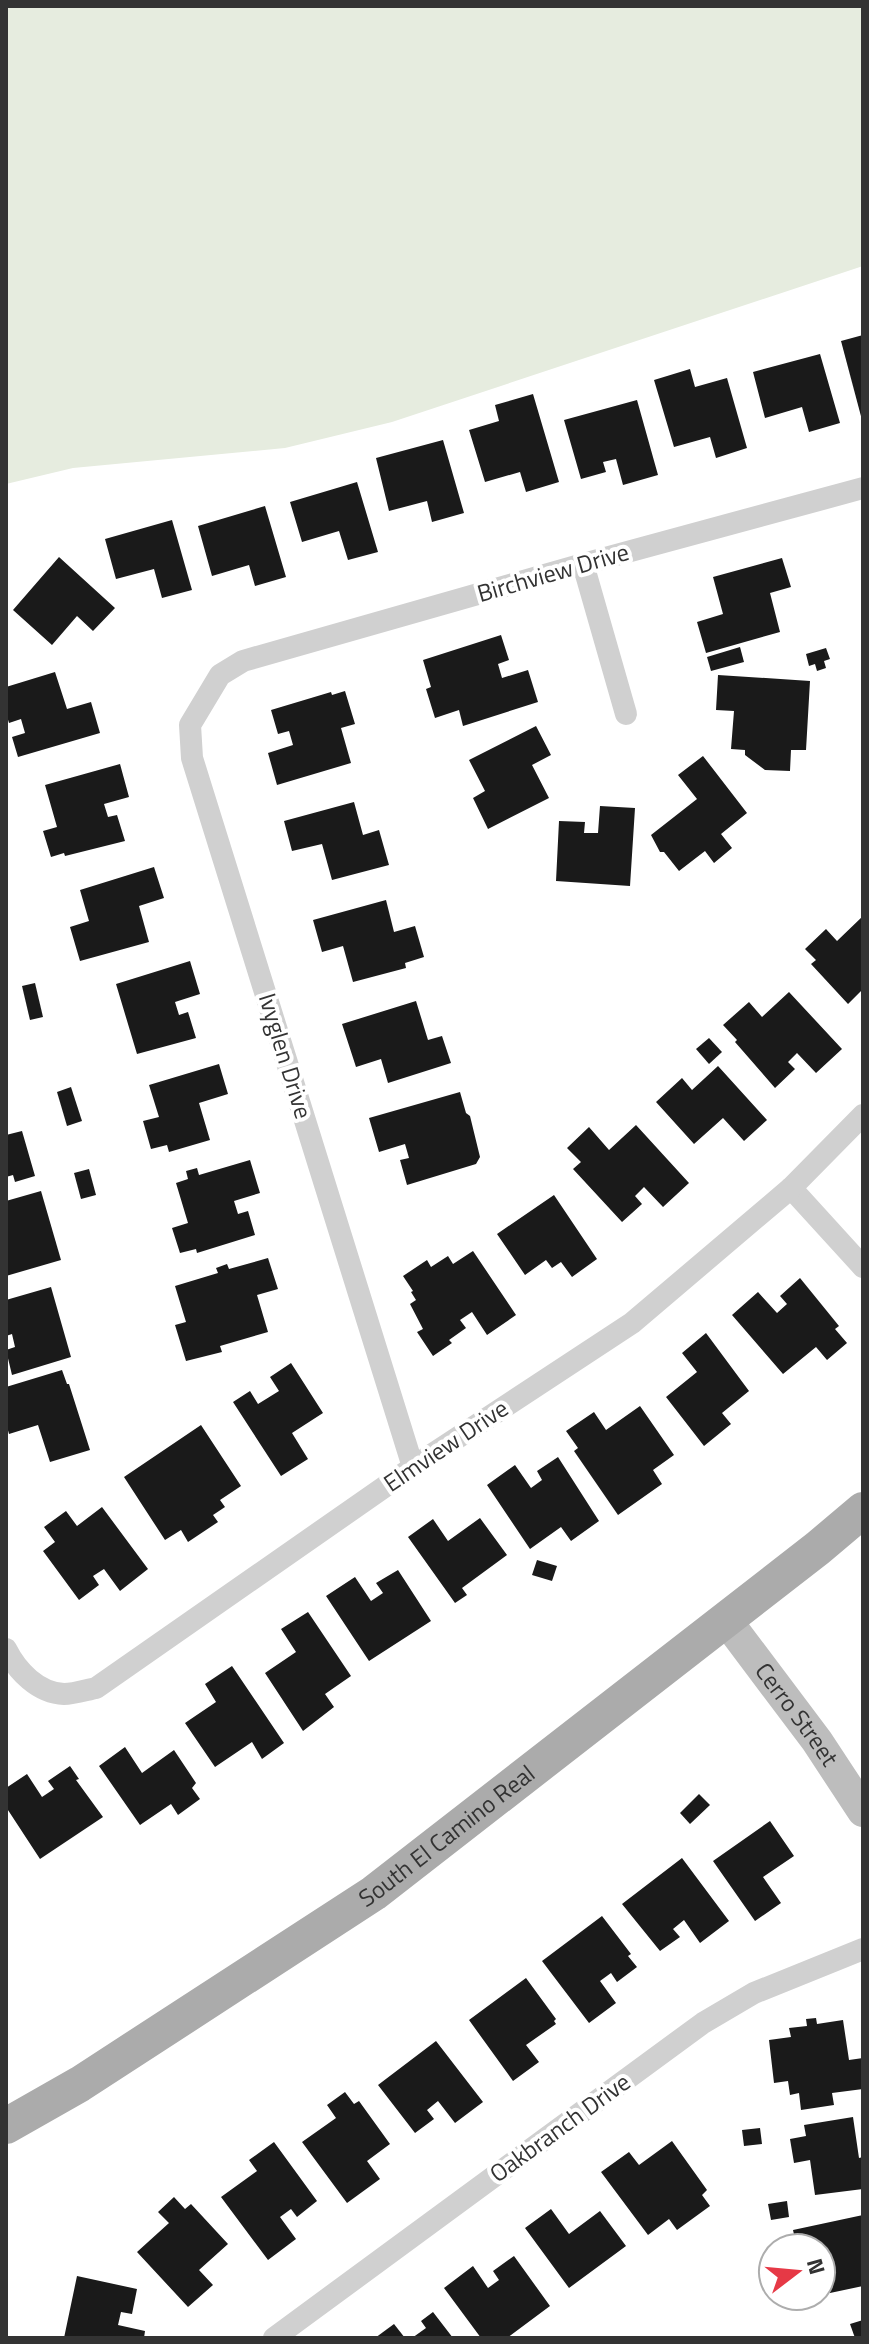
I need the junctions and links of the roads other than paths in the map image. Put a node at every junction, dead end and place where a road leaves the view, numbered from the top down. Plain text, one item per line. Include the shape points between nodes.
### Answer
1 (863, 488) edge
2 (583, 564) junction
3 (243, 661) joint
4 (626, 714) dead end
5 (863, 1115) edge
6 (791, 1188) junction
7 (863, 1267) edge
8 (413, 1467) junction
9 (863, 1510) edge
10 (726, 1620) junction
11 (6, 1649) edge
12 (863, 1811) edge
13 (863, 1949) edge
14 (6, 2126) edge
15 (274, 2338) edge

1 - 2 street, Birchview Drive
2 - 3 street, Birchview Drive
2 - 4 street
3 - 8 street, Ivyglen Drive via 220,675 190,725 192,758
5 - 6 street, Elmview Drive
6 - 7 street
6 - 8 street, Elmview Drive via 632,1323
8 - 11 street, Elmview Drive via 96,1688 63,1694 38,1685 16,1668
9 - 10 main road, South El Camino Real
10 - 12 street, Cerro Street
10 - 14 main road, South El Camino Real via 374,1893 80,2084
13 - 15 street, Oakbranch Drive via 754,1993 703,2023

